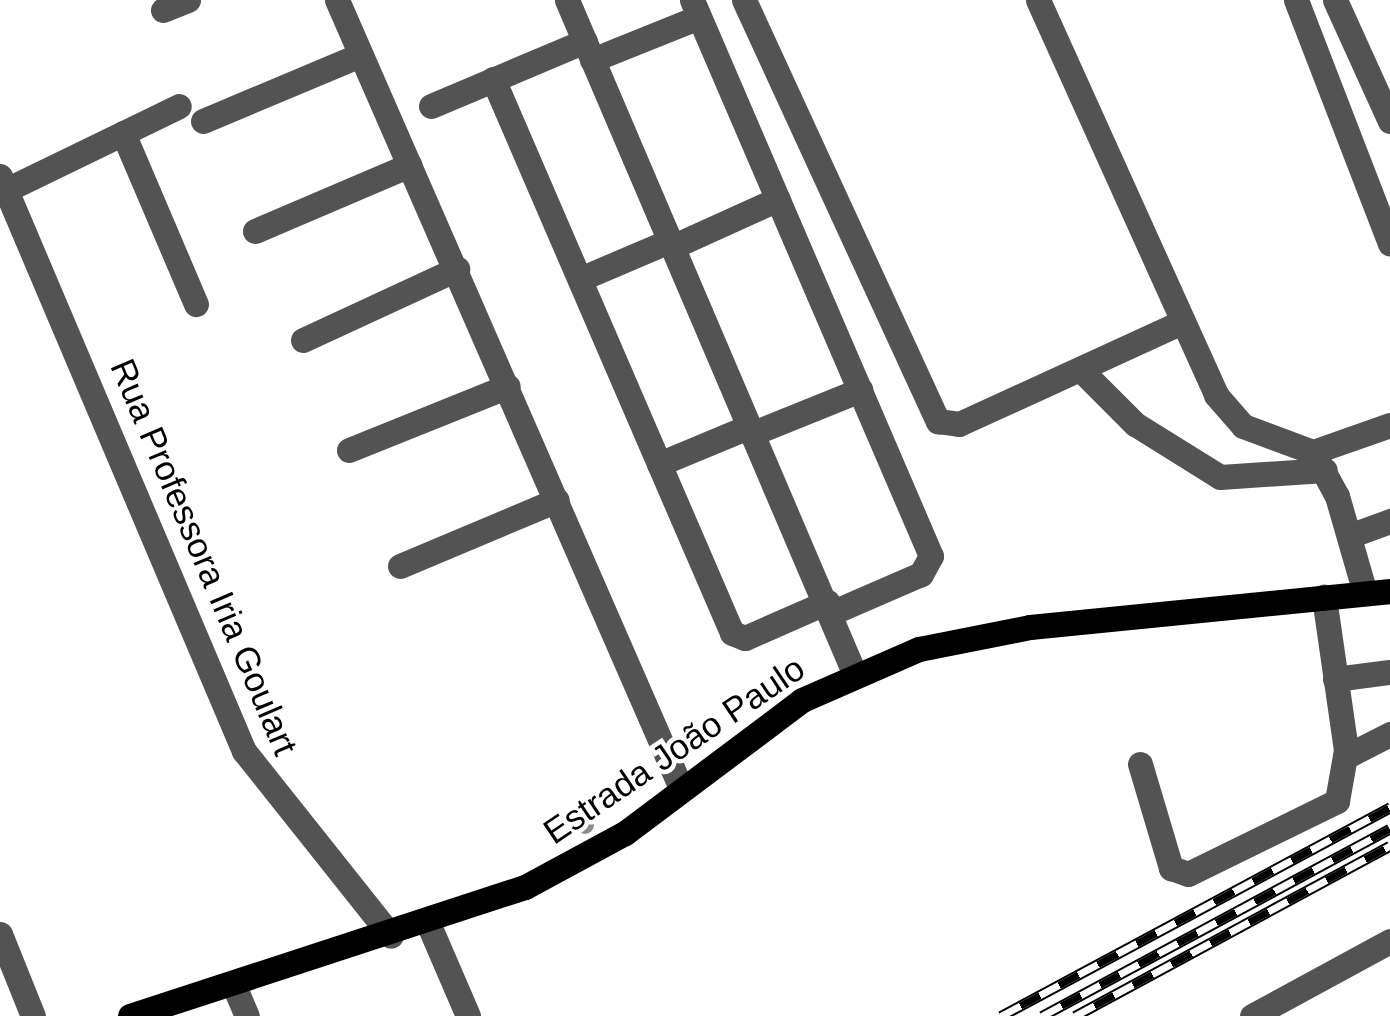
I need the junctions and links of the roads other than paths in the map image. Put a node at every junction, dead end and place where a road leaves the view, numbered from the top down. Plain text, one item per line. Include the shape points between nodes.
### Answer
1 (188, 0) edge
2 (337, 0) edge
3 (567, 0) edge
4 (744, 0) edge
5 (1038, 0) edge
6 (1296, 0) edge
7 (1335, 0) edge
8 (696, 8) edge
9 (163, 10) dead end
10 (588, 50) junction
11 (360, 55) junction
12 (493, 79) junction
13 (179, 106) dead end
14 (431, 106) dead end
15 (203, 121) dead end
16 (1390, 121) edge
17 (124, 133) junction
18 (410, 165) junction
19 (3, 183) edge
20 (778, 199) junction
21 (256, 230) dead end
22 (1390, 243) edge
23 (670, 244) junction
24 (456, 269) junction
25 (580, 279) junction
26 (196, 304) dead end
27 (1180, 322) junction
28 (304, 340) dead end
29 (1083, 372) junction
30 (508, 386) junction
31 (860, 390) junction
32 (1390, 424) edge
33 (750, 430) junction
34 (349, 450) dead end
35 (1319, 461) junction
36 (660, 464) junction
37 (557, 500) junction
38 (1389, 514) edge
39 (1349, 536) junction
40 (400, 566) dead end
41 (1377, 592) edge
42 (1324, 597) junction
43 (829, 607) junction
44 (855, 675) junction
45 (1334, 680) junction
46 (1388, 680) edge
47 (1390, 734) edge
48 (1345, 758) junction
49 (1140, 764) dead end
50 (681, 788) junction
51 (428, 923) junction
52 (0, 934) edge
53 (392, 936) junction
54 (1390, 940) edge
55 (235, 988) junction
56 (32, 1016) edge
57 (130, 1016) edge
58 (247, 1016) edge
59 (468, 1016) edge
60 (1252, 1016) edge

1 - 9 street
2 - 11 street
3 - 10 street
4 - 29 street via 938,421 959,424
5 - 27 street
6 - 22 street
7 - 16 street
8 - 10 street
8 - 20 street
10 - 12 street
10 - 23 street
11 - 15 street
11 - 18 street
12 - 14 street
12 - 25 street
13 - 17 street
17 - 19 street
17 - 26 street
18 - 21 street
18 - 24 street
19 - 53 street, Rua Professora Iria Goulart via 244,751
20 - 23 street
20 - 31 street
23 - 25 street
23 - 33 street
24 - 28 street
24 - 30 street
25 - 36 street
27 - 29 street
27 - 35 street via 1243,426
29 - 35 street via 1135,424 1220,477
30 - 34 street
30 - 37 street
31 - 33 street
31 - 43 street via 932,556 921,574
32 - 35 street
33 - 36 street
33 - 43 street
35 - 39 street
36 - 43 street via 732,633 744,638
37 - 40 street
37 - 50 street
38 - 39 street
39 - 41 street
41 - 42 main road, Estrada João Paulo
42 - 44 main road, Estrada João Paulo via 976,634
42 - 45 street
43 - 44 street
44 - 50 main road, Estrada João Paulo via 802,700
45 - 46 street
45 - 48 street
47 - 48 street
48 - 49 street via 1336,800 1188,874 1171,868
50 - 51 main road, Estrada João Paulo via 579,860
51 - 53 main road, Estrada João Paulo
51 - 59 street
52 - 56 street
53 - 55 main road, Estrada João Paulo
54 - 60 street
55 - 57 main road, Estrada João Paulo
55 - 58 street

